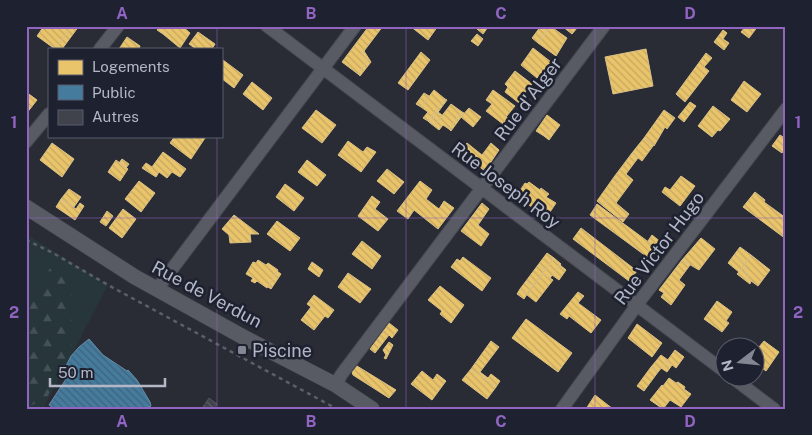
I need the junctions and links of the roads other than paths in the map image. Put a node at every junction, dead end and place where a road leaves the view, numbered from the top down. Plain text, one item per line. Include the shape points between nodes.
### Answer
1 (118, 26) edge
2 (267, 26) edge
3 (355, 26) edge
4 (604, 26) edge
5 (101, 48) edge
6 (322, 69) junction
7 (786, 108) edge
8 (48, 115) edge
9 (26, 142) edge
10 (482, 189) junction
11 (26, 207) edge
12 (157, 290) junction
13 (637, 306) junction
14 (714, 364) edge
15 (336, 385) junction
16 (746, 388) edge
17 (372, 409) edge
18 (562, 409) edge
19 (774, 409) edge

1 - 5 street
2 - 6 street, Rue Joseph Roy
3 - 6 street
4 - 10 street, Rue d'Alger
6 - 10 street, Rue Joseph Roy
6 - 12 street
7 - 13 street, Rue Victor Hugo
8 - 9 street
10 - 13 street, Rue Joseph Roy
10 - 15 street, Rue d'Alger
11 - 12 street, Rue de Verdun
12 - 15 street, Rue de Verdun
13 - 14 street, Rue Joseph Roy
13 - 18 street, Rue Victor Hugo
15 - 17 street, Rue de Verdun
16 - 19 street

